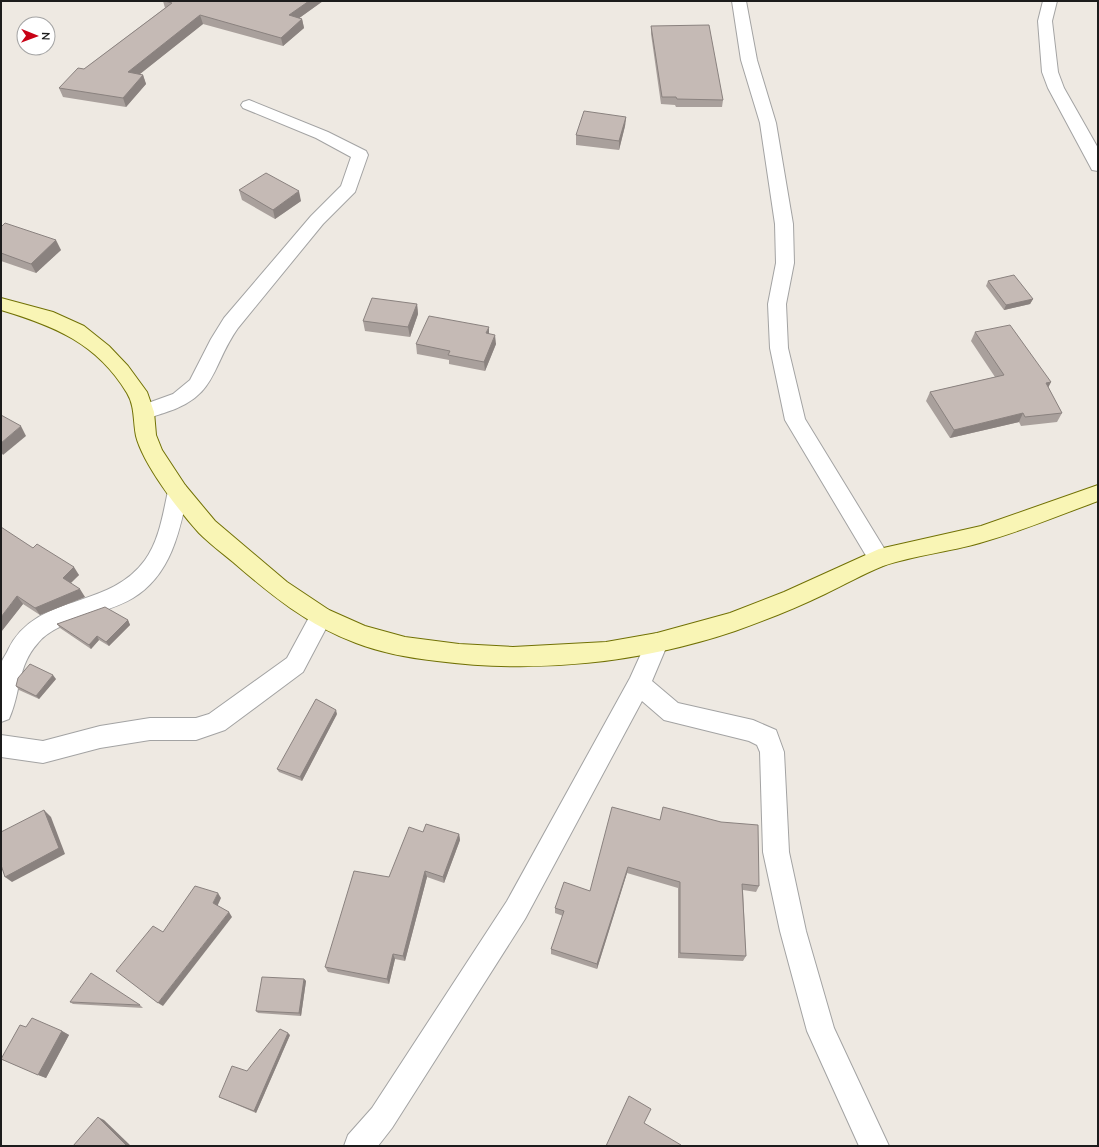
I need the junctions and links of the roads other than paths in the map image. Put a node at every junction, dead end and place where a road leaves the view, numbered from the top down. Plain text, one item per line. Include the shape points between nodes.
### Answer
1 (739, 1) edge
2 (1050, 1) edge
3 (249, 105) dead end
4 (1098, 166) edge
5 (1, 304) edge
6 (144, 412) junction
7 (178, 491) junction
8 (1098, 493) edge
9 (879, 558) junction
10 (321, 617) junction
11 (657, 643) junction
12 (639, 684) junction
13 (1, 711) edge
14 (1, 746) edge
15 (359, 1146) edge
16 (874, 1146) edge

1 - 9 street via 749,60 768,123 784,224 786,263 777,304 780,348 795,420
2 - 4 street via 1045,21 1050,72
3 - 6 street via 322,135 360,155 350,188 312,225 231,323 219,340 196,387 185,396
5 - 6 street via 46,317 77,331 102,351 121,371 137,392
6 - 7 street via 146,435 153,454
7 - 10 street via 207,527 279,589
7 - 13 street via 169,534 157,559 137,583 112,598 53,620 30,635 15,658 4,689
8 - 9 street via 982,534
9 - 11 street via 792,599 732,622
10 - 11 street via 361,635 405,646 459,654 555,656 606,652
10 - 14 street via 295,664 217,722 196,729 150,729 100,737 43,752
11 - 12 street
12 - 15 street via 516,910 382,1118
12 - 16 street via 672,712 753,731 767,738 772,752 776,852 793,930 821,1031

